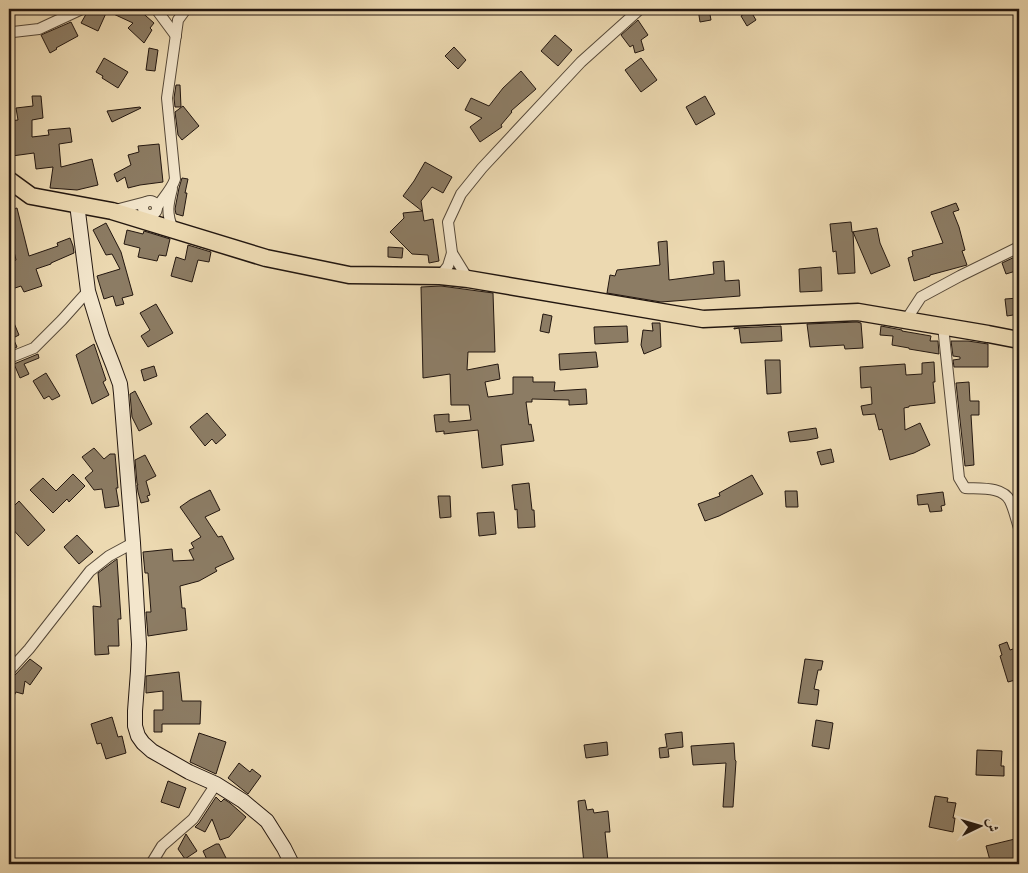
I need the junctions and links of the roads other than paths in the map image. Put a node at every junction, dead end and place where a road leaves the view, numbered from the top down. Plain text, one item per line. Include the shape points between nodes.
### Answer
1 (82, 9) edge
2 (156, 9) edge
3 (186, 9) edge
4 (640, 9) edge
5 (9, 34) edge
6 (176, 36) junction
7 (9, 180) edge
8 (170, 189) junction
9 (77, 204) junction
10 (151, 207) junction
11 (112, 211) junction
12 (173, 229) junction
13 (1019, 247) edge
14 (452, 253) junction
15 (440, 276) junction
16 (468, 279) junction
17 (88, 291) junction
18 (906, 320) junction
19 (943, 326) junction
20 (1019, 340) edge
21 (9, 358) edge
22 (1019, 528) edge
23 (133, 542) junction
24 (9, 671) edge
25 (216, 784) junction
26 (151, 864) edge
27 (292, 864) edge

1 - 5 street via 39,29
2 - 6 street
3 - 6 street via 178,20
4 - 14 street via 581,62 461,194 448,222
6 - 8 street via 167,98 175,179
7 - 9 main road via 31,196
8 - 10 street
8 - 12 street via 168,219
9 - 11 main road
9 - 17 main road
10 - 11 street
10 - 12 street
11 - 12 main road
12 - 15 main road via 266,258 349,275
13 - 18 street via 921,297
14 - 15 street
14 - 16 street
15 - 16 main road
16 - 18 main road via 703,319 858,312
17 - 21 street via 34,348
17 - 23 main road via 120,384
18 - 19 main road
19 - 20 main road
19 - 22 street via 959,478 965,488 1002,493 1009,499
23 - 24 street via 90,571
23 - 25 main road via 139,644 134,712 138,736 152,751
25 - 26 street via 193,819 162,846
25 - 27 main road via 266,821

